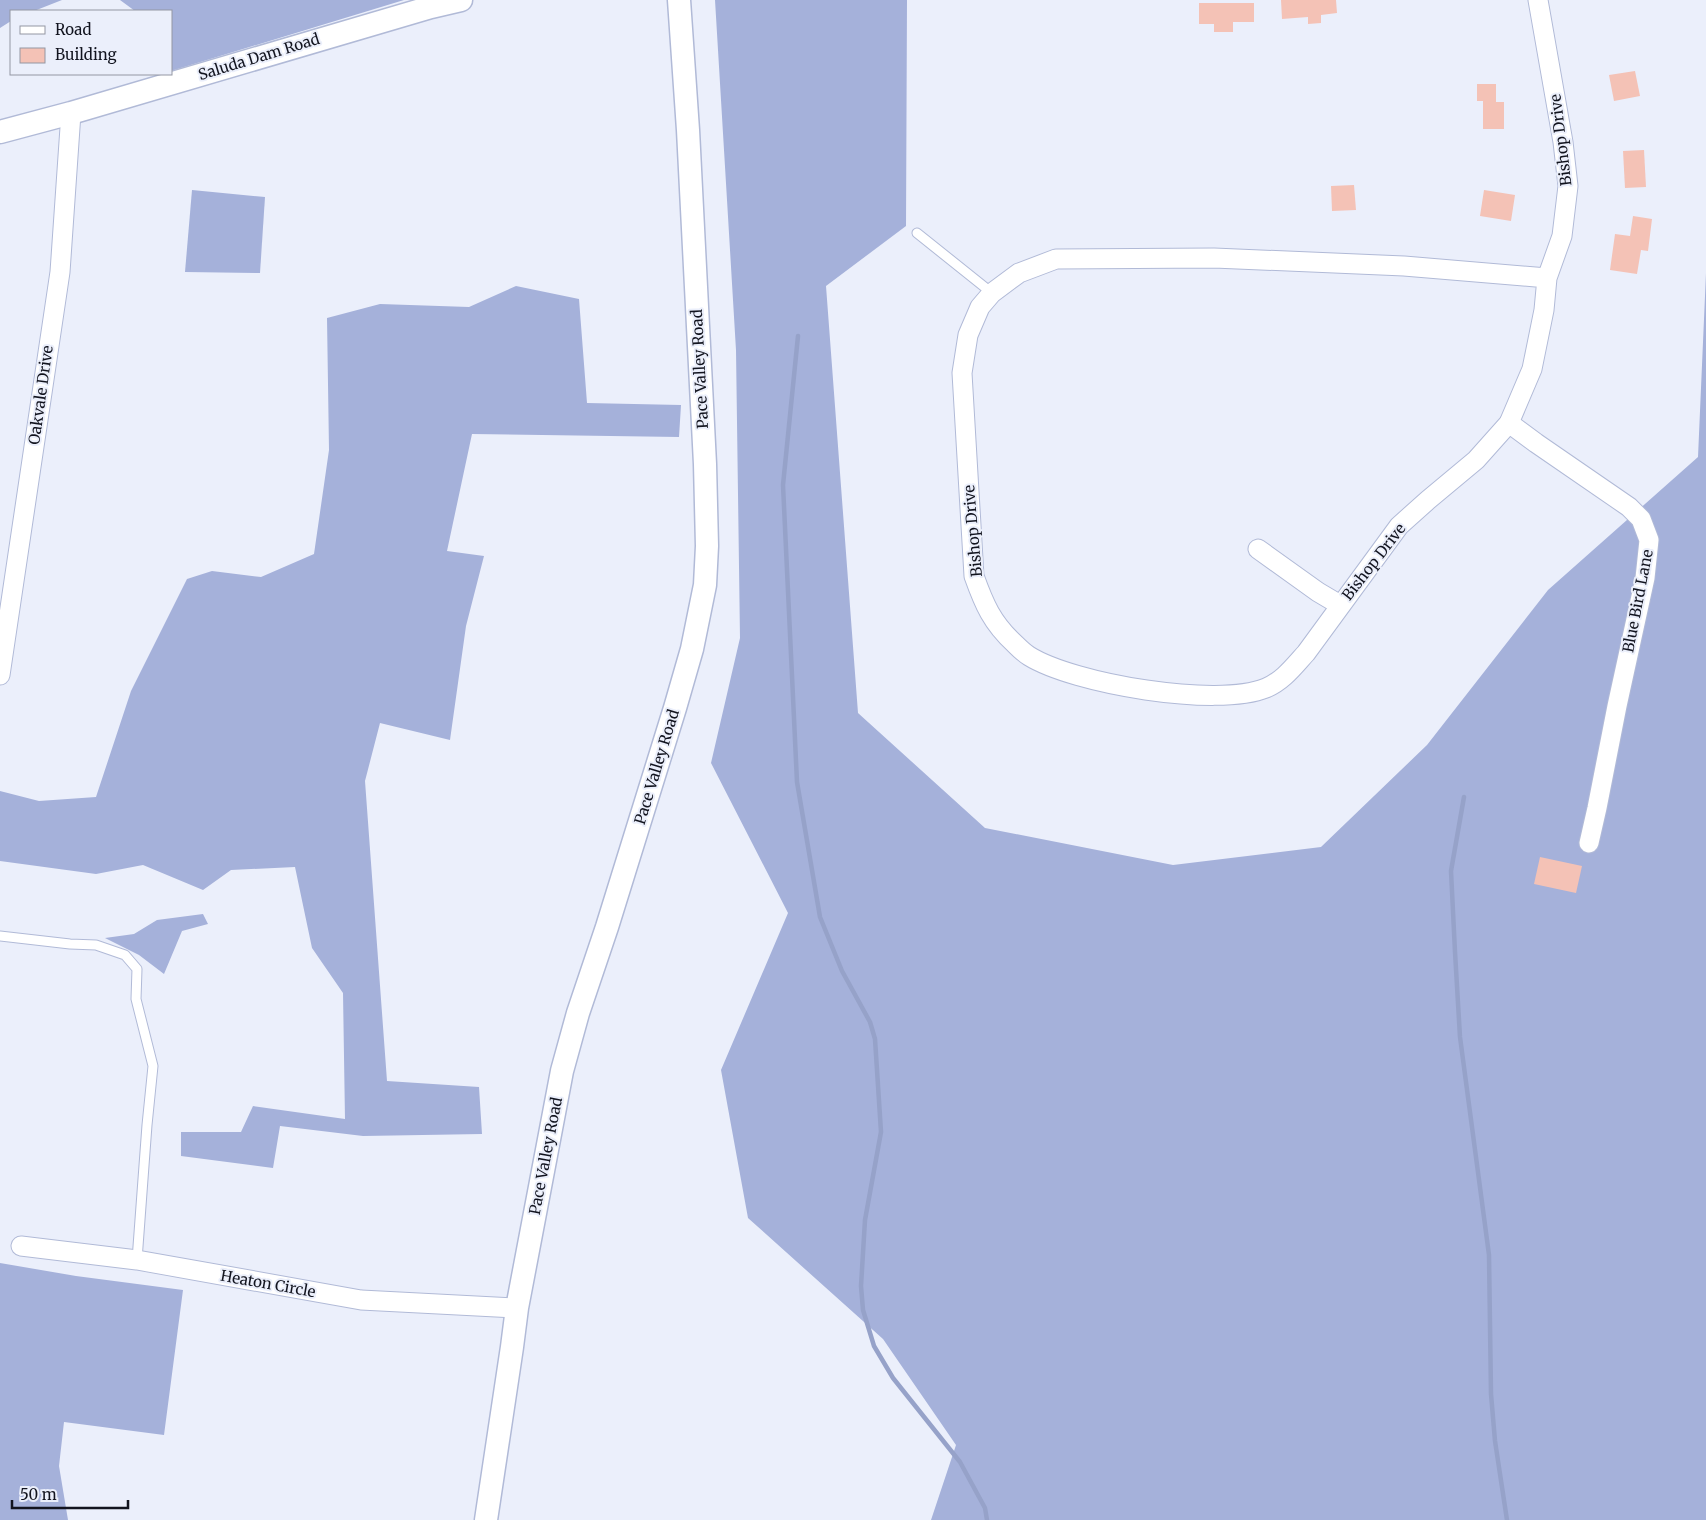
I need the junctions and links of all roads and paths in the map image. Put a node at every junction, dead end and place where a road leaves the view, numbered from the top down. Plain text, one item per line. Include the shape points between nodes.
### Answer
1 (461, 0) edge
2 (679, 0) edge
3 (1538, 0) edge
4 (71, 113) junction
5 (0, 132) edge
6 (917, 233) dead end
7 (1547, 278) junction
8 (992, 293) junction
9 (1509, 423) junction
10 (1258, 549) dead end
11 (1340, 605) junction
12 (0, 675) edge
13 (1589, 843) dead end
14 (0, 936) edge
15 (22, 1246) dead end
16 (137, 1260) junction
17 (516, 1308) junction
18 (486, 1520) edge

1 - 4 street, Saluda Dam Road
2 - 17 street, Pace Valley Road via 705,464 705,585 692,649 675,708 562,1071
3 - 7 street, Bishop Drive via 1568,186 1562,236
4 - 5 street, Saluda Dam Road
4 - 12 street, Oakvale Drive via 60,272
6 - 8 lane
7 - 8 street, Bishop Drive via 1420,267 1234,259 1056,259 1020,272
7 - 9 street, Bishop Drive via 1532,369
8 - 11 street, Bishop Drive via 980,306 968,336 962,373 974,576 985,606 1002,632 1028,656 1066,674 1099,682 1199,696 1237,695 1281,680 1306,653
9 - 11 street, Bishop Drive via 1476,460 1399,526
9 - 13 street, Blue Bird Lane via 1629,507 1641,520 1650,540 1645,578
10 - 11 street
14 - 16 lane via 96,945 125,955 137,969 136,998 153,1066
15 - 16 street, Heaton Circle
16 - 17 street, Heaton Circle via 361,1300
17 - 18 street, Pace Valley Road

